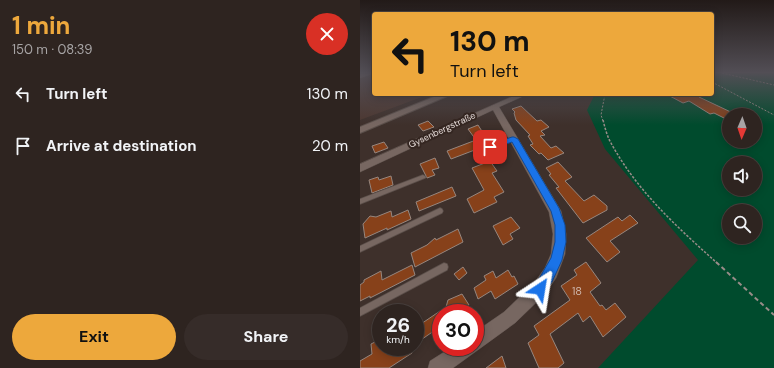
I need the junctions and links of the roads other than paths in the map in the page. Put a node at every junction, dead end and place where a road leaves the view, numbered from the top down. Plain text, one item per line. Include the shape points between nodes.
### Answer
1 (443, 96) edge
2 (519, 96) edge
3 (495, 106) junction
4 (360, 130) edge
5 (514, 139) junction
6 (478, 151) dead end
7 (360, 168) edge
8 (423, 177) dead end
9 (360, 202) edge
10 (440, 211) dead end
11 (360, 249) edge
12 (444, 267) dead end
13 (360, 312) edge
14 (484, 336) edge
15 (455, 356) edge
16 (437, 368) edge

1 - 4 main road
2 - 3 street, Gysenbergstraße
3 - 5 street
3 - 7 street, Gysenbergstraße
5 - 6 lane
5 - 14 street via 555,211 560,225 560,242 556,260 548,277 531,300
8 - 9 lane
10 - 11 lane
12 - 13 lane
15 - 16 street

